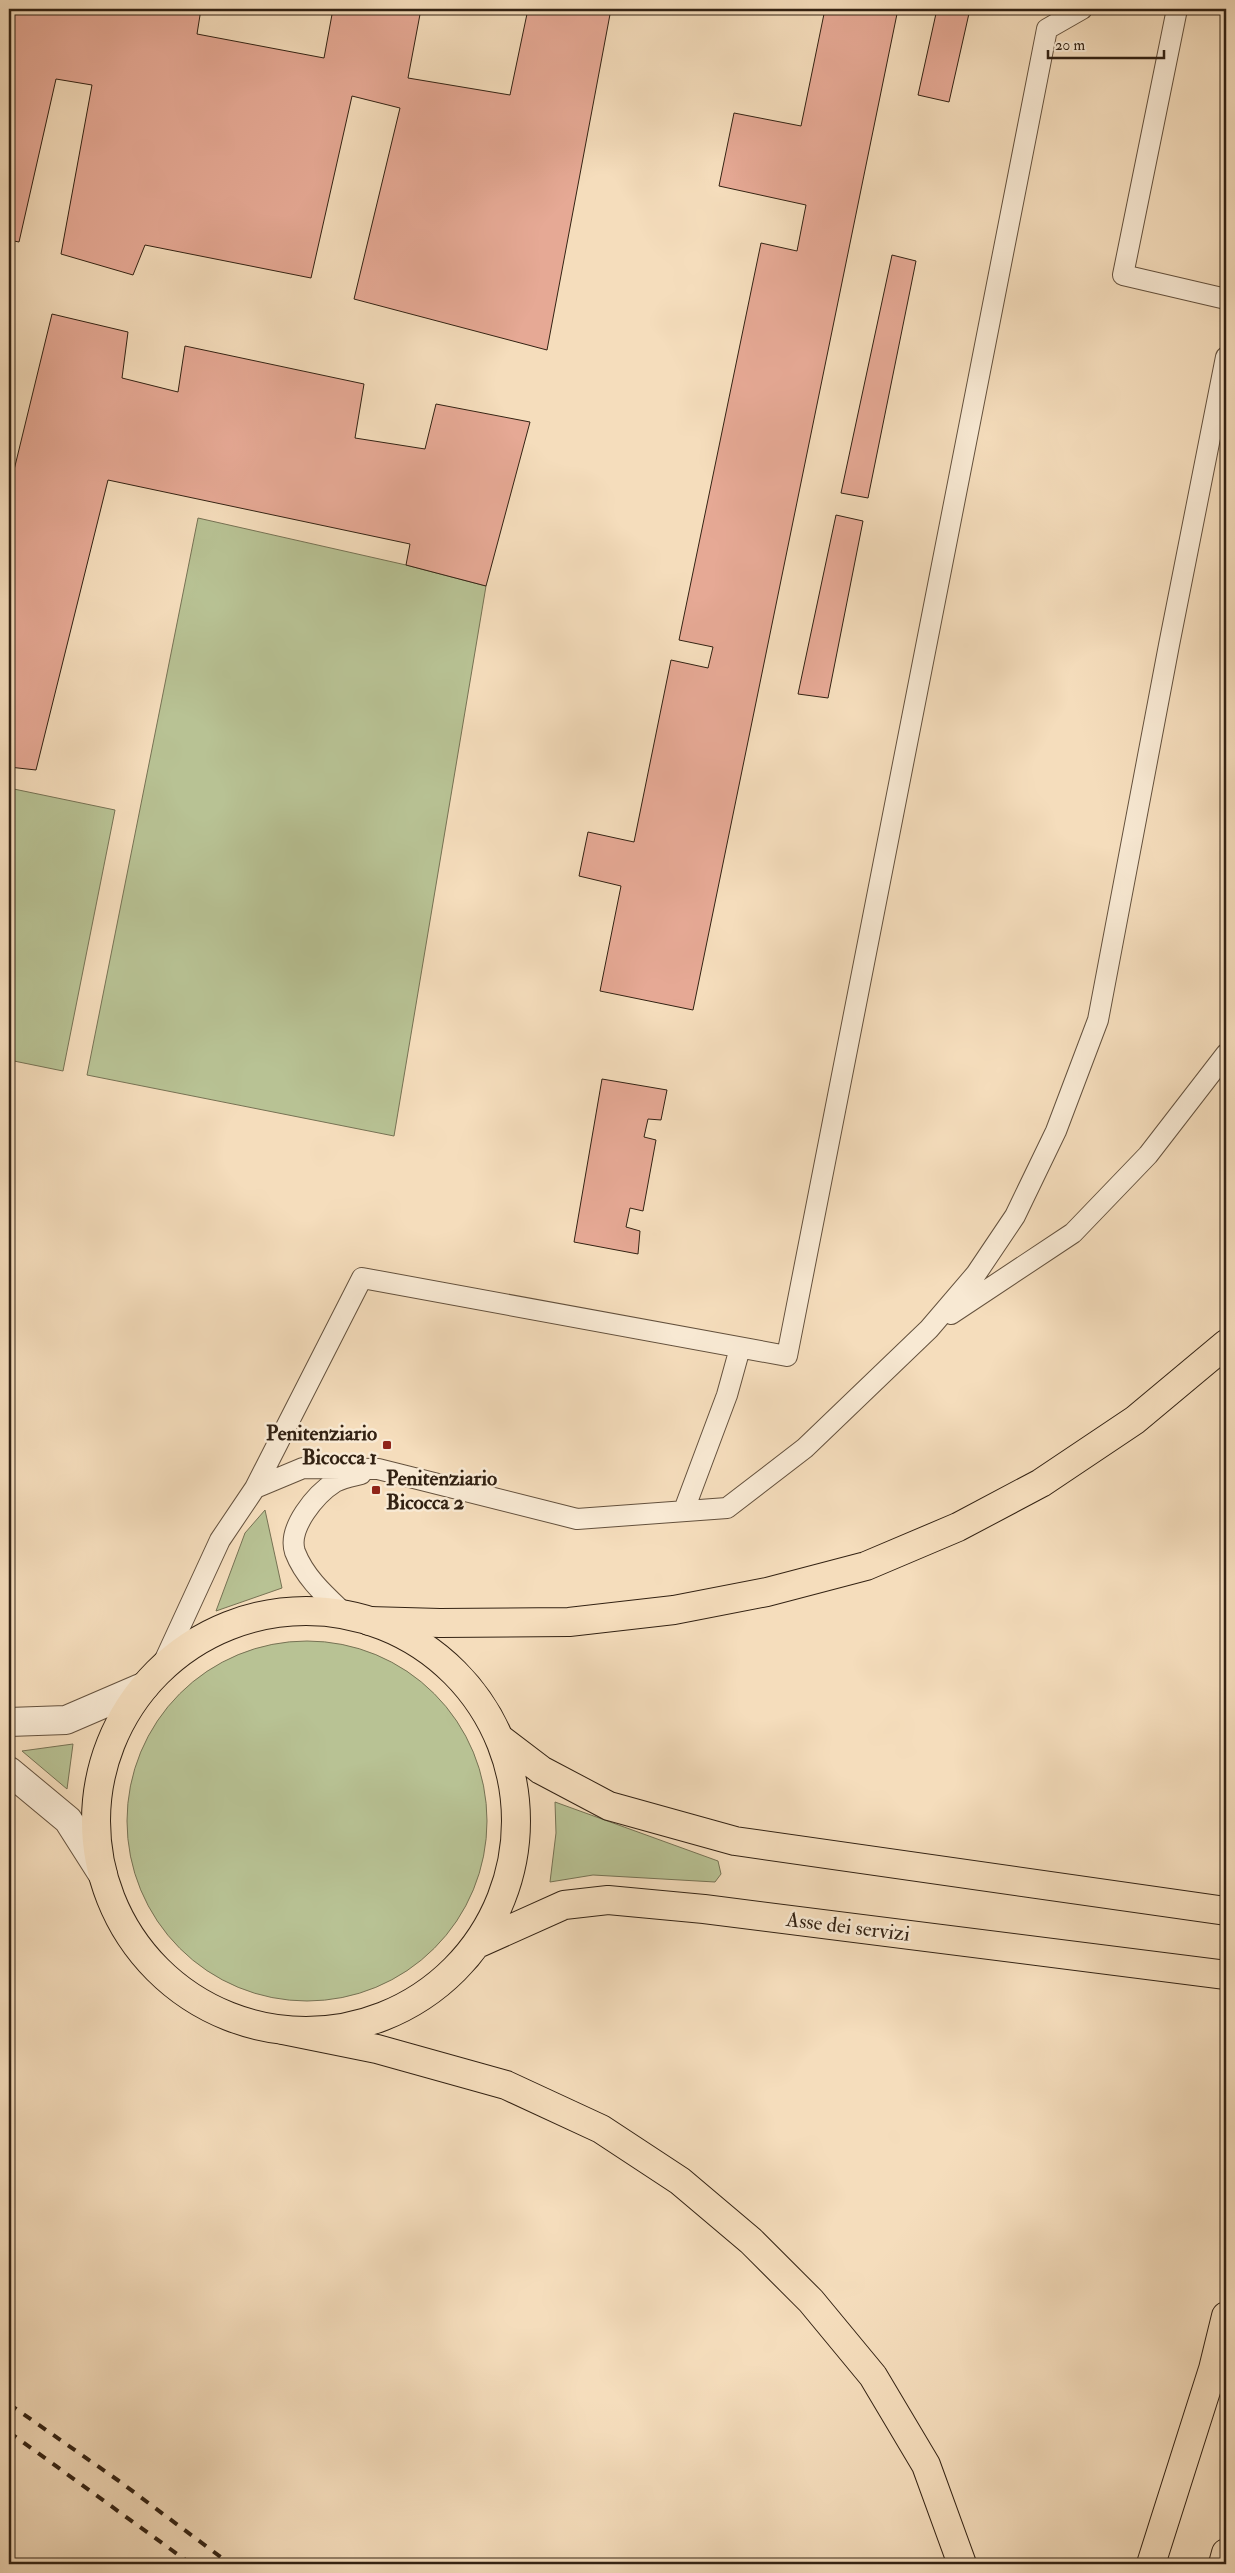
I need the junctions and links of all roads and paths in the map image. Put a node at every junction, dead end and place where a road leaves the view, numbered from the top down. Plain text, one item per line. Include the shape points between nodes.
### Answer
1 (1082, 9) edge
2 (1177, 9) edge
3 (1226, 299) edge
4 (1226, 357) edge
5 (1226, 1054) edge
6 (928, 1328) junction
7 (1226, 1344) edge
8 (740, 1348) junction
9 (378, 1469) junction
10 (255, 1488) junction
11 (684, 1510) junction
12 (357, 1618) junction
13 (153, 1677) junction
14 (9, 1722) edge
15 (499, 1738) junction
16 (9, 1771) edge
17 (103, 1875) junction
18 (1226, 1911) edge
19 (477, 1944) junction
20 (1226, 1975) edge
21 (283, 2030) junction
22 (1226, 2316) edge
23 (1226, 2553) edge
24 (962, 2564) edge
25 (1151, 2564) edge
26 (1223, 2564) edge

1 - 8 lane via 1047,29 787,1356
2 - 3 lane via 1123,275
4 - 6 lane via 1098,1020 1056,1131 1015,1216 976,1274
5 - 6 lane via 1148,1155 1073,1233
6 - 11 lane via 805,1448 727,1508
7 - 12 main road via 1136,1420 1040,1483 958,1527 866,1566 767,1592 674,1610 569,1622 440,1623
8 - 10 lane via 362,1278
8 - 11 lane via 727,1395
9 - 10 lane via 303,1468
9 - 11 lane via 577,1519
9 - 12 lane via 336,1481 310,1505 294,1531 295,1550 313,1583
10 - 13 lane via 220,1540
12 - 13 main road via 297,1612 266,1615 227,1626 192,1644
12 - 15 main road via 402,1634 433,1654 460,1678 482,1706
13 - 14 street via 66,1720
13 - 17 main road via 117,1727 101,1775 96,1825
15 - 18 main road via 541,1770 609,1806 735,1841
15 - 19 main road via 512,1780 515,1832 512,1866 499,1907
16 - 17 street via 68,1820
17 - 21 main road via 122,1921 151,1962 189,1996 234,2018
19 - 20 main road, Asse dei servizi via 564,1905 608,1900 704,1909
19 - 21 main road via 447,1978 412,2004 371,2021 327,2031
21 - 24 main road via 377,2049 506,2085 601,2129 680,2181 751,2241 811,2301 873,2376 926,2465
22 - 25 main road via 1213,2369
23 - 26 main road

